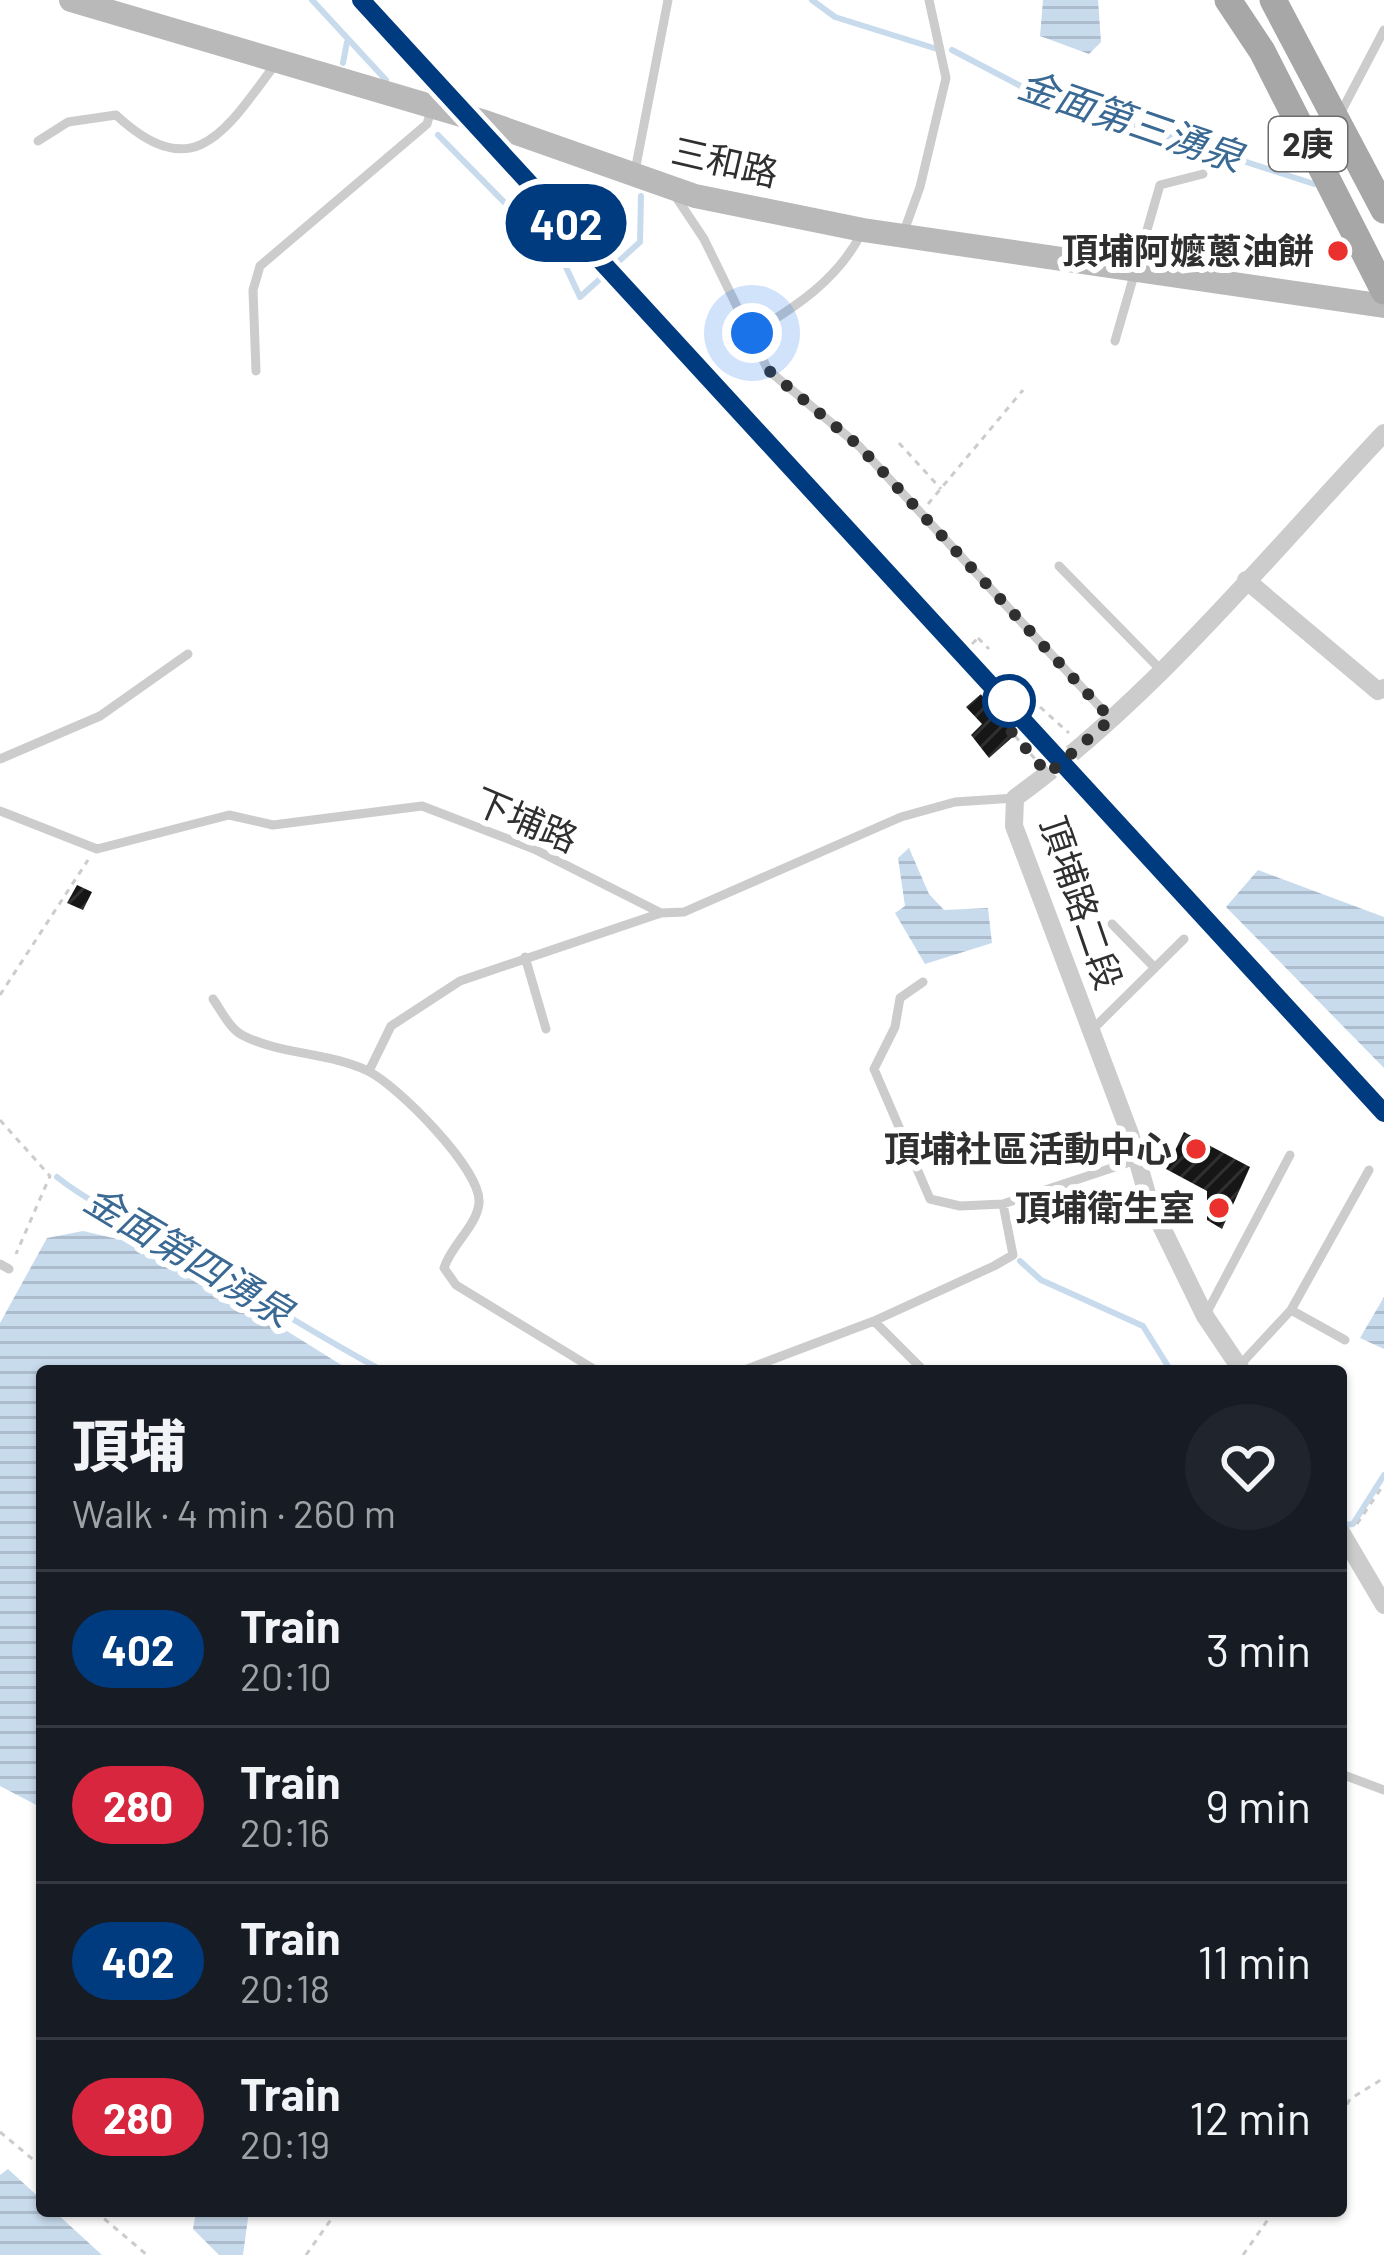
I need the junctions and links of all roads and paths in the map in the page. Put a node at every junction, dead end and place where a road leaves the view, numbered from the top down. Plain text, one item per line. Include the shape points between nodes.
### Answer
1 (71, 0) edge
2 (668, 0) edge
3 (929, 0) edge
4 (1228, 0) edge
5 (1273, 0) edge
6 (1384, 30) edge
7 (277, 62) junction
8 (432, 107) junction
9 (1337, 119) junction
10 (38, 141) dead end
11 (1203, 174) dead end
12 (634, 176) junction
13 (672, 190) junction
14 (1384, 209) edge
15 (863, 230) junction
16 (903, 234) junction
17 (1138, 269) junction
18 (1384, 291) edge
19 (1384, 306) edge
20 (752, 333) junction
21 (1115, 340) dead end
22 (256, 371) dead end
23 (1023, 390) dead end
24 (1384, 433) edge
25 (899, 442) dead end
26 (940, 489) junction
27 (921, 513) junction
28 (1060, 566) dead end
29 (1246, 580) junction
30 (989, 649) dead end
31 (188, 654) dead end
32 (962, 666) dead end
33 (1159, 668) junction
34 (1381, 689) edge
35 (1040, 707) dead end
36 (1111, 719) junction
37 (1013, 727) dead end
38 (1082, 748) junction
39 (0, 758) edge
40 (1048, 774) junction
41 (1015, 798) junction
42 (0, 812) edge
43 (97, 850) junction
44 (661, 914) junction
45 (1112, 924) dead end
46 (1184, 939) dead end
47 (525, 957) junction
48 (1155, 968) junction
49 (923, 982) dead end
50 (0, 994) edge
51 (213, 999) dead end
52 (546, 1030) dead end
53 (1091, 1031) junction
54 (369, 1071) junction
55 (0, 1120) edge
56 (1290, 1155) dead end
57 (1138, 1160) junction
58 (1369, 1170) dead end
59 (1004, 1204) junction
60 (5, 1267) edge
61 (1291, 1310) junction
62 (1205, 1316) junction
63 (874, 1321) junction
64 (1345, 1340) dead end
65 (587, 1365) edge
66 (758, 1365) edge
67 (918, 1365) edge
68 (1239, 1365) edge
69 (1244, 1365) edge
70 (1384, 1484) edge
71 (1347, 1532) edge
72 (1347, 1541) edge
73 (1384, 1605) edge
74 (1347, 1776) edge
75 (1384, 1790) edge
76 (1384, 2078) edge
77 (1347, 2105) edge
78 (0, 2132) edge
79 (36, 2162) edge
80 (102, 2217) edge
81 (333, 2217) edge
82 (1270, 2217) edge
83 (147, 2255) edge
84 (306, 2255) edge
85 (1243, 2255) edge

1 - 7 main road, 三和路
2 - 12 lane
3 - 16 lane via 946,78
4 - 18 main road, 2庚
5 - 9 main road, 2庚
6 - 9 lane
7 - 8 main road, 三和路
7 - 10 lane via 230,124 199,148 175,152 144,141 116,116 68,122
8 - 12 main road, 三和路
8 - 22 lane via 427,124 260,266 253,290
9 - 14 main road, 2庚
11 - 17 lane via 1160,185
12 - 13 main road, 三和路
13 - 15 main road, 三和路
13 - 20 lane
15 - 16 main road, 三和路
15 - 20 lane via 845,264
16 - 17 main road, 三和路
17 - 19 main road, 三和路
17 - 21 lane
20 - 27 lane via 768,370 823,412
23 - 26 path
24 - 29 street, 頂埔路二段
25 - 26 path
26 - 27 path
27 - 36 lane
28 - 33 lane
29 - 33 street, 頂埔路二段
29 - 34 street
30 - 32 path, bridge via 978,638 955,661
31 - 39 lane via 100,716
33 - 36 street, 頂埔路二段
35 - 38 path
36 - 38 street, 頂埔路二段
37 - 40 path
38 - 40 street, 頂埔路二段
40 - 41 street, 頂埔路二段
41 - 44 lane via 901,817 684,912
41 - 53 street, 頂埔路二段 via 1014,826
42 - 43 lane
43 - 44 lane, 下埔路 via 230,815 273,825 422,806 534,849
43 - 50 path
44 - 47 lane
45 - 48 lane
46 - 48 lane
47 - 52 lane
47 - 54 lane via 460,981 391,1026
48 - 53 lane
49 - 59 lane via 900,998 874,1069 881,1096 930,1199
51 - 54 lane via 238,1034
53 - 57 street, 頂埔路二段
54 - 65 lane via 424,1117 480,1195 444,1268 456,1285
55 - 60 path via 50,1176
56 - 62 lane
57 - 59 lane
57 - 62 street, 頂埔路二段 via 1149,1201
58 - 61 lane
59 - 63 lane via 1013,1256
61 - 64 lane
61 - 69 lane
62 - 68 street, 頂埔路二段
63 - 66 lane
63 - 67 lane
70 - 71 path
72 - 73 street
74 - 75 lane
76 - 77 path
78 - 79 path
80 - 83 path
81 - 84 path
82 - 85 path

